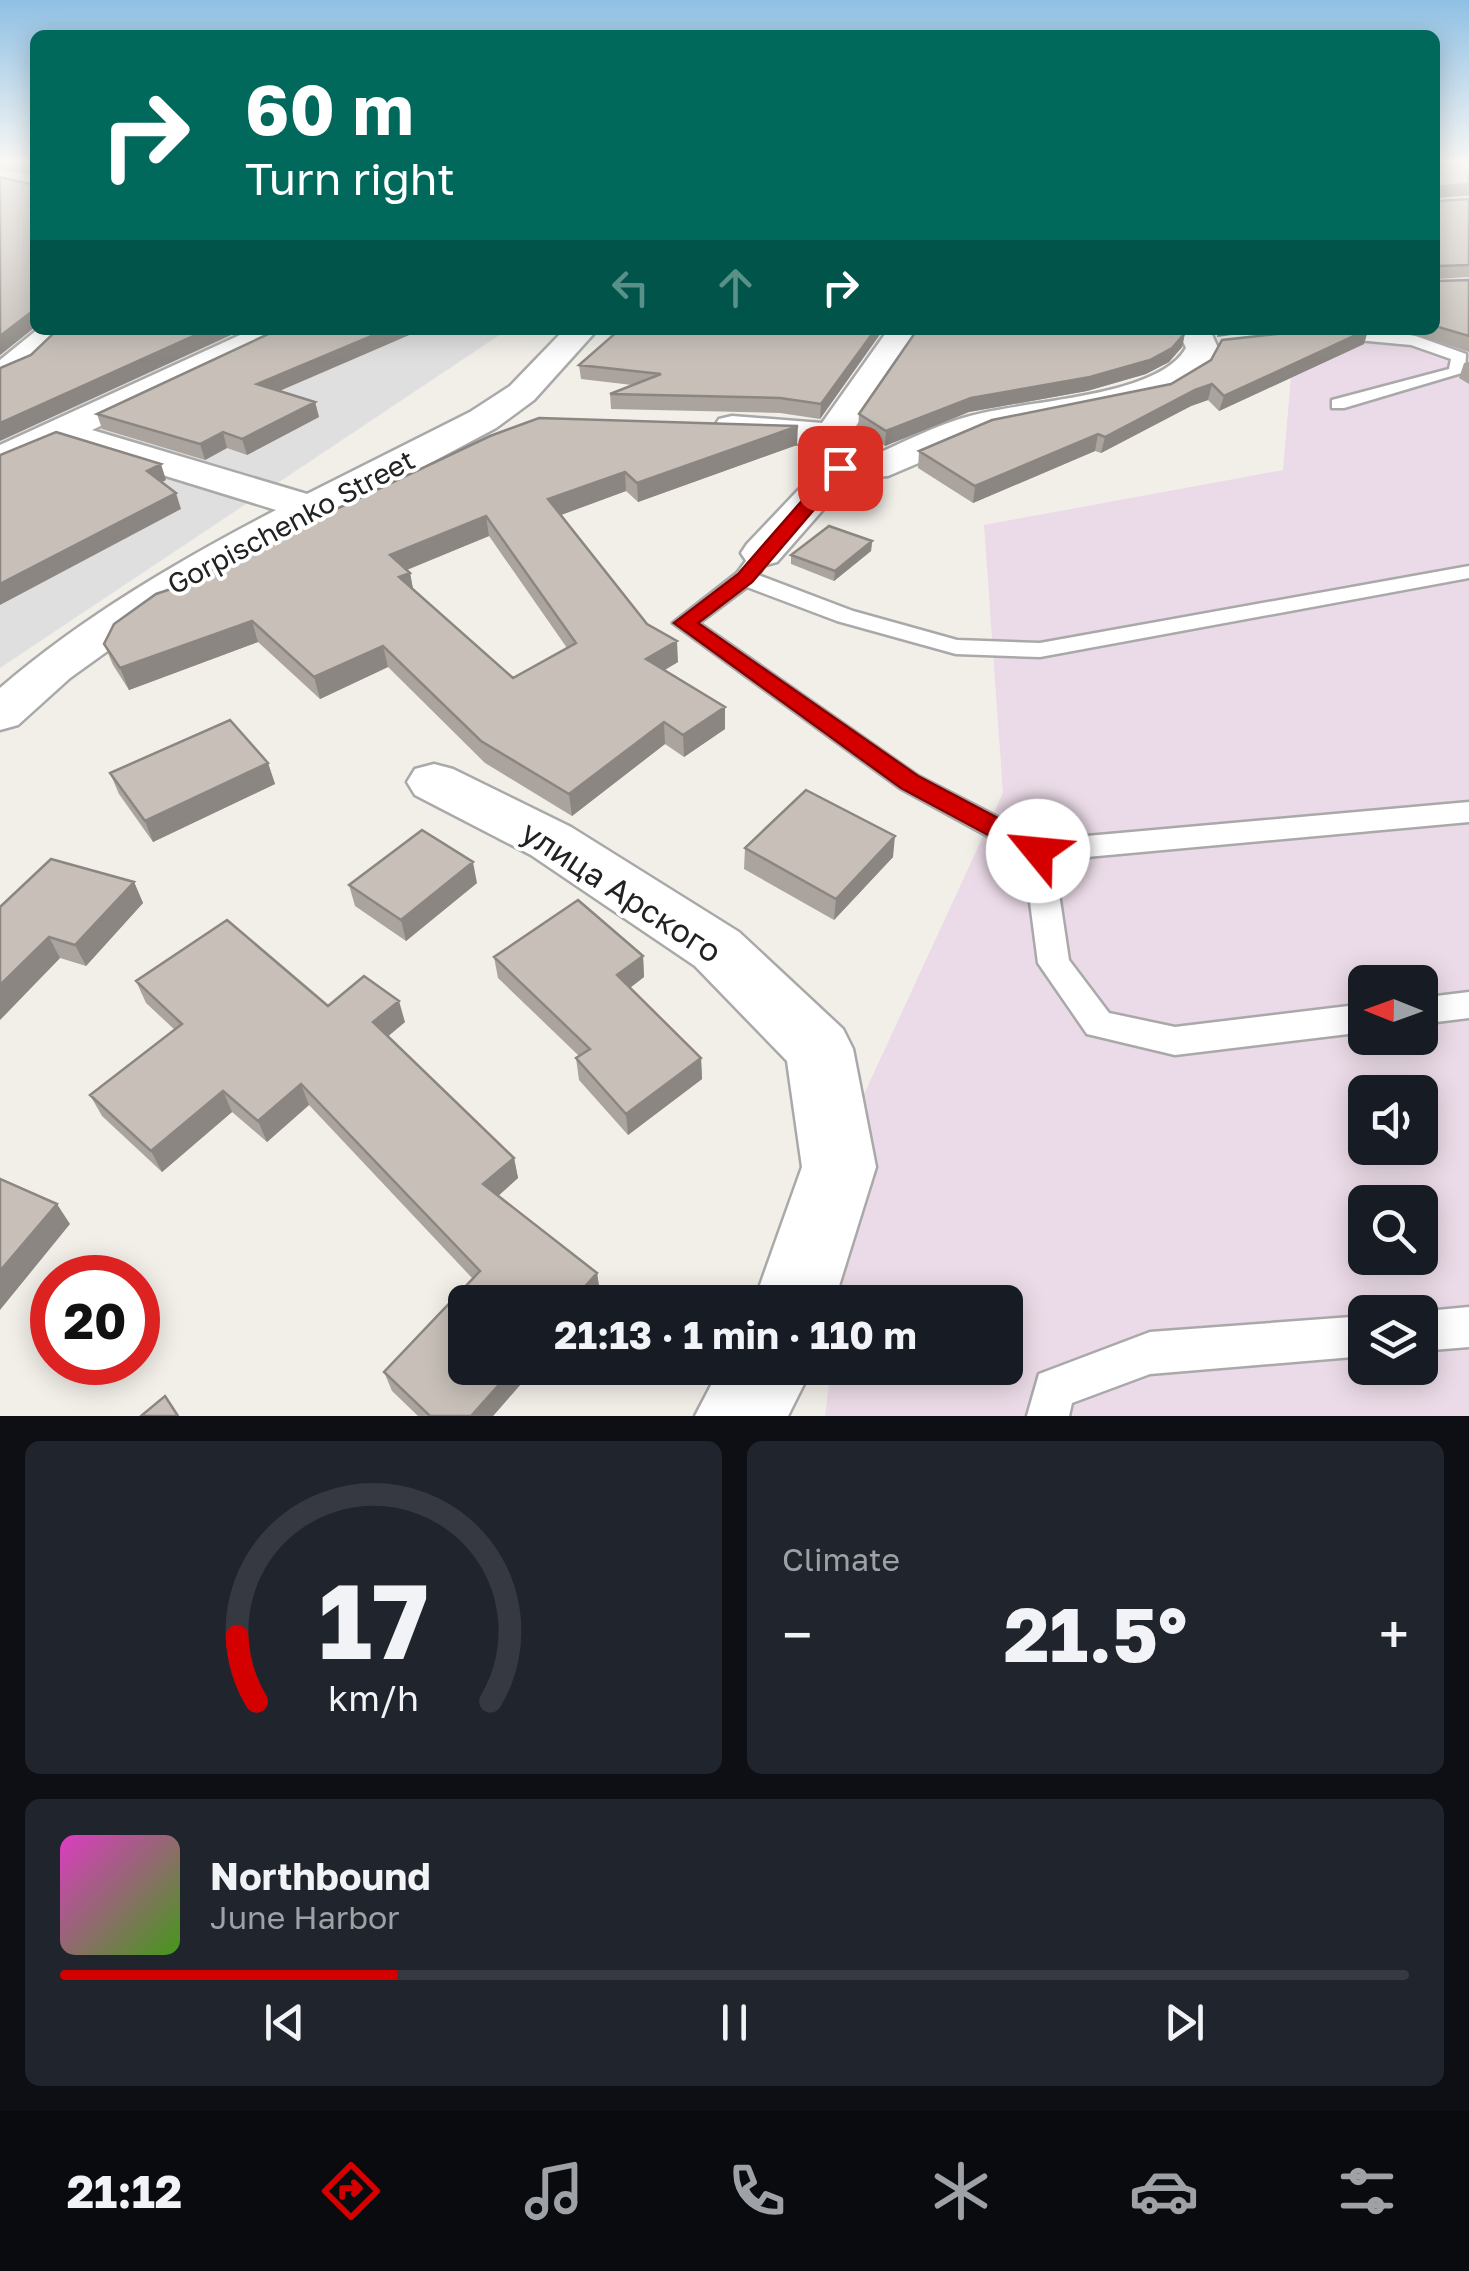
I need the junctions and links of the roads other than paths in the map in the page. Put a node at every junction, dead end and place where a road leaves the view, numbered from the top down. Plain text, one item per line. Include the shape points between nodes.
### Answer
1 (50, 335) edge
2 (265, 335) edge
3 (576, 335) edge
4 (901, 335) edge
5 (1376, 335) edge
6 (1204, 342) edge
7 (0, 374) edge
8 (1338, 404) dead end
9 (482, 420) junction
10 (536, 421) edge
11 (703, 426) edge
12 (58, 431) junction
13 (836, 451) junction
14 (0, 459) edge
15 (316, 509) junction
16 (754, 566) junction
17 (1469, 572) edge
18 (0, 714) edge
19 (434, 782) dead end
20 (1469, 812) edge
21 (1038, 851) junction
22 (1469, 1005) edge
23 (1438, 1009) edge
24 (1348, 1020) edge
25 (800, 1285) edge
26 (1469, 1328) edge
27 (1438, 1330) edge
28 (1348, 1337) edge
29 (759, 1385) edge
30 (738, 1416) edge
31 (1048, 1416) edge

1 - 7 street
2 - 12 street
3 - 9 street, Gorpischenko Street via 522,393
4 - 13 street
5 - 8 lane via 1460,357 1457,372
6 - 13 street via 1193,364 1155,389 979,424 876,468
9 - 10 street
9 - 15 street, Gorpischenko Street
11 - 13 street
12 - 14 street
12 - 15 street
13 - 16 street
15 - 18 street, Gorpischenko Street via 173,582
16 - 17 lane via 846,616 956,647 1040,650
16 - 21 lane via 684,623 909,782
19 - 25 street, улица Арского via 550,841 717,949 819,1049 839,1168
20 - 21 lane
21 - 24 lane via 1054,962 1099,1024 1175,1041
22 - 23 lane
26 - 27 lane
28 - 31 lane via 1150,1353 1054,1389
29 - 30 street

